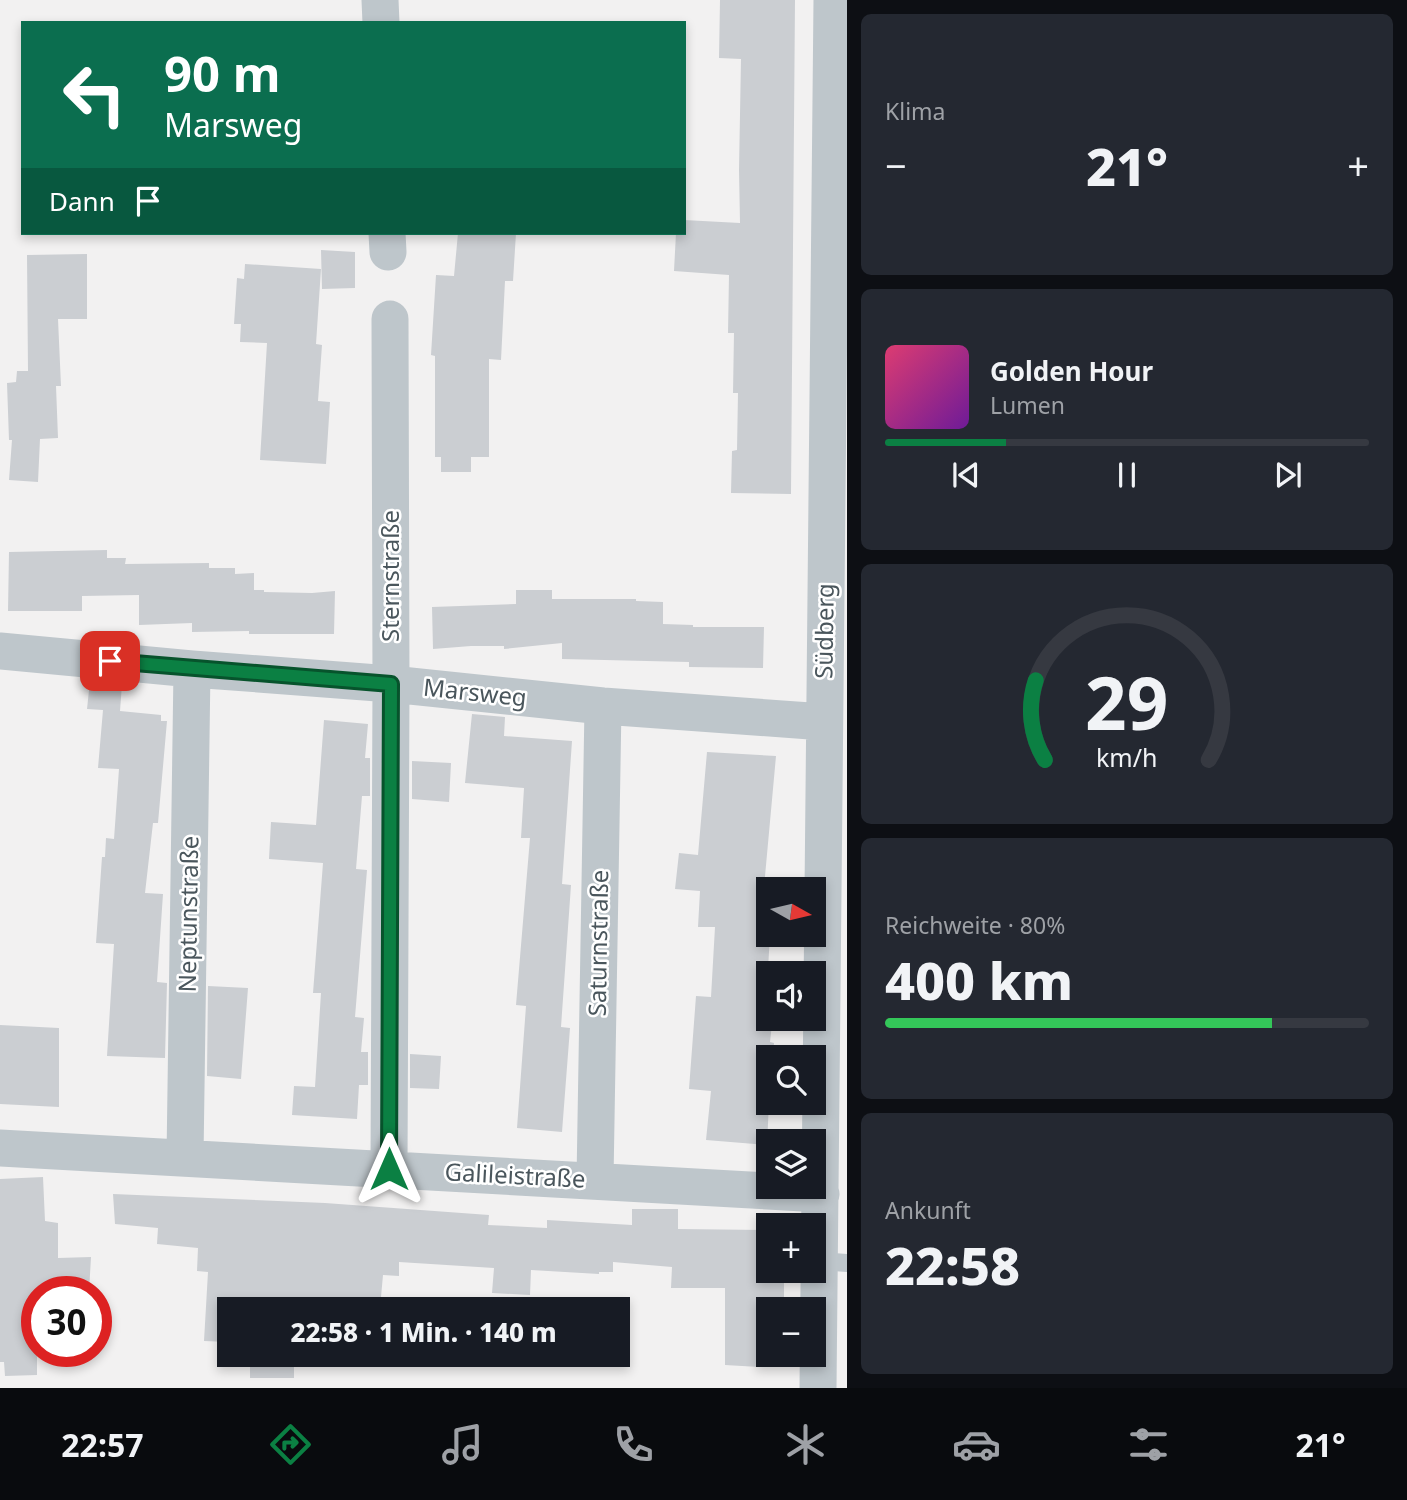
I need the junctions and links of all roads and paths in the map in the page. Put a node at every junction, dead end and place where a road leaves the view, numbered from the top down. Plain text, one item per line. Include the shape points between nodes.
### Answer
1 (380, 0) edge
2 (832, 0) edge
3 (380, 21) edge
4 (838, 289) edge
5 (390, 319) dead end
6 (837, 483) edge
7 (0, 651) edge
8 (192, 669) junction
9 (391, 684) junction
10 (603, 706) junction
11 (824, 722) junction
12 (834, 1029) edge
13 (826, 1131) edge
14 (0, 1148) edge
15 (185, 1158) junction
16 (389, 1169) junction
17 (595, 1180) junction
18 (756, 1190) edge
19 (822, 1199) edge
20 (834, 1262) edge
21 (818, 1388) edge

1 - 3 street
2 - 4 street, Südberg
4 - 6 street, Südberg
5 - 9 street, Sternstraße
6 - 11 street, Südberg
7 - 8 street, Marsweg
8 - 9 street, Marsweg
8 - 15 street, Neptunstraße
9 - 10 street, Marsweg
9 - 16 street, Sternstraße
10 - 11 street, Marsweg
10 - 17 street, Saturnstraße
11 - 12 street, Südberg
12 - 13 street, Südberg
14 - 15 street, Galileistraße
15 - 16 street, Galileistraße
16 - 17 street, Galileistraße
17 - 18 street, Galileistraße
19 - 20 street, Südberg
20 - 21 street, Südberg

